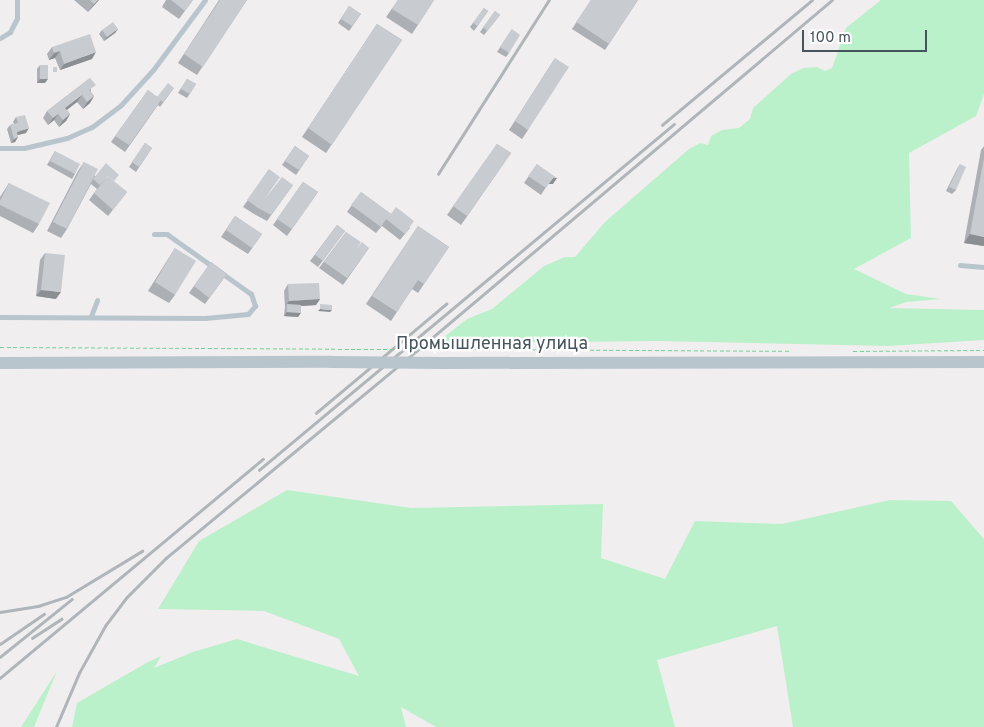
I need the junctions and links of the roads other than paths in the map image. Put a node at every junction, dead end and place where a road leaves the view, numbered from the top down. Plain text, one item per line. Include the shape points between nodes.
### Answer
1 (17, 0) edge
2 (205, 0) edge
3 (0, 38) edge
4 (0, 148) edge
5 (154, 234) dead end
6 (960, 264) dead end
7 (984, 267) edge
8 (97, 300) dead end
9 (92, 316) junction
10 (0, 317) edge
11 (984, 362) edge
12 (0, 363) edge

1 - 3 lane via 17,18 10,32
2 - 4 lane via 153,70 121,105 92,127 67,138 24,148
5 - 9 lane via 167,234 250,294 255,306 248,314 205,318
6 - 7 lane
8 - 9 lane
9 - 10 lane
11 - 12 street, Промышленная улица, bridge

